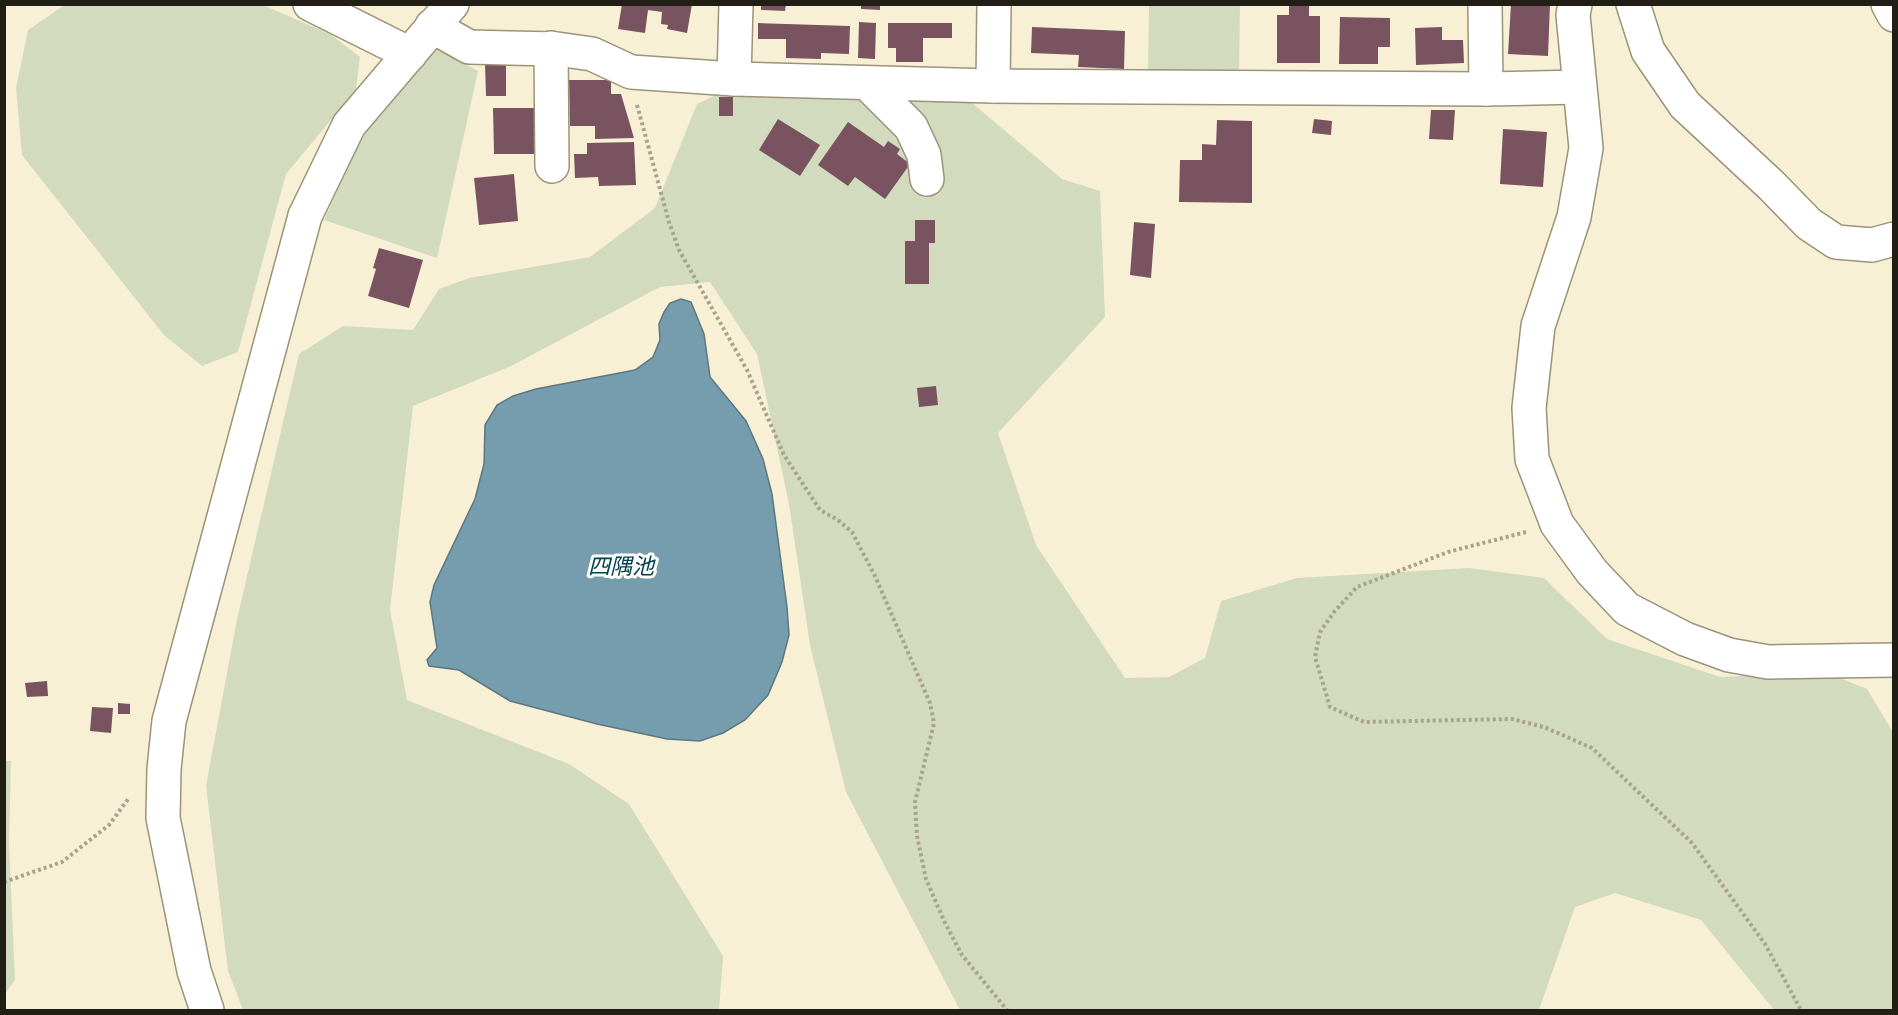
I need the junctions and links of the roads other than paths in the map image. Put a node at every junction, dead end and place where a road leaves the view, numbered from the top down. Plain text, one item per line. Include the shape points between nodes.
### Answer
1 (310, 4) edge
2 (736, 4) edge
3 (994, 4) edge
4 (1485, 4) edge
5 (1575, 4) edge
6 (1633, 4) edge
7 (1888, 4) edge
8 (442, 15) edge
9 (1893, 15) edge
10 (551, 48) junction
11 (410, 54) junction
12 (734, 79) junction
13 (867, 83) junction
14 (993, 86) junction
15 (1579, 87) junction
16 (1486, 89) junction
17 (552, 166) dead end
18 (927, 179) dead end
19 (1893, 239) edge
20 (1893, 660) edge
21 (207, 1011) edge

1 - 11 street
2 - 12 street
3 - 14 street
4 - 16 street
5 - 15 street
6 - 19 street via 1648,51 1685,105 1809,224 1836,242 1872,245
7 - 9 street
8 - 10 street via 469,47
8 - 11 street
10 - 12 street via 592,54 631,72
10 - 17 street
11 - 21 street via 349,125 305,216 169,721 163,818 194,971
12 - 13 street
13 - 14 street
13 - 18 street via 911,127 924,155
14 - 16 street
15 - 16 street
15 - 20 street via 1586,148 1574,217 1538,326 1528,408 1532,459 1557,524 1592,572 1627,609 1685,639 1730,655 1768,662

